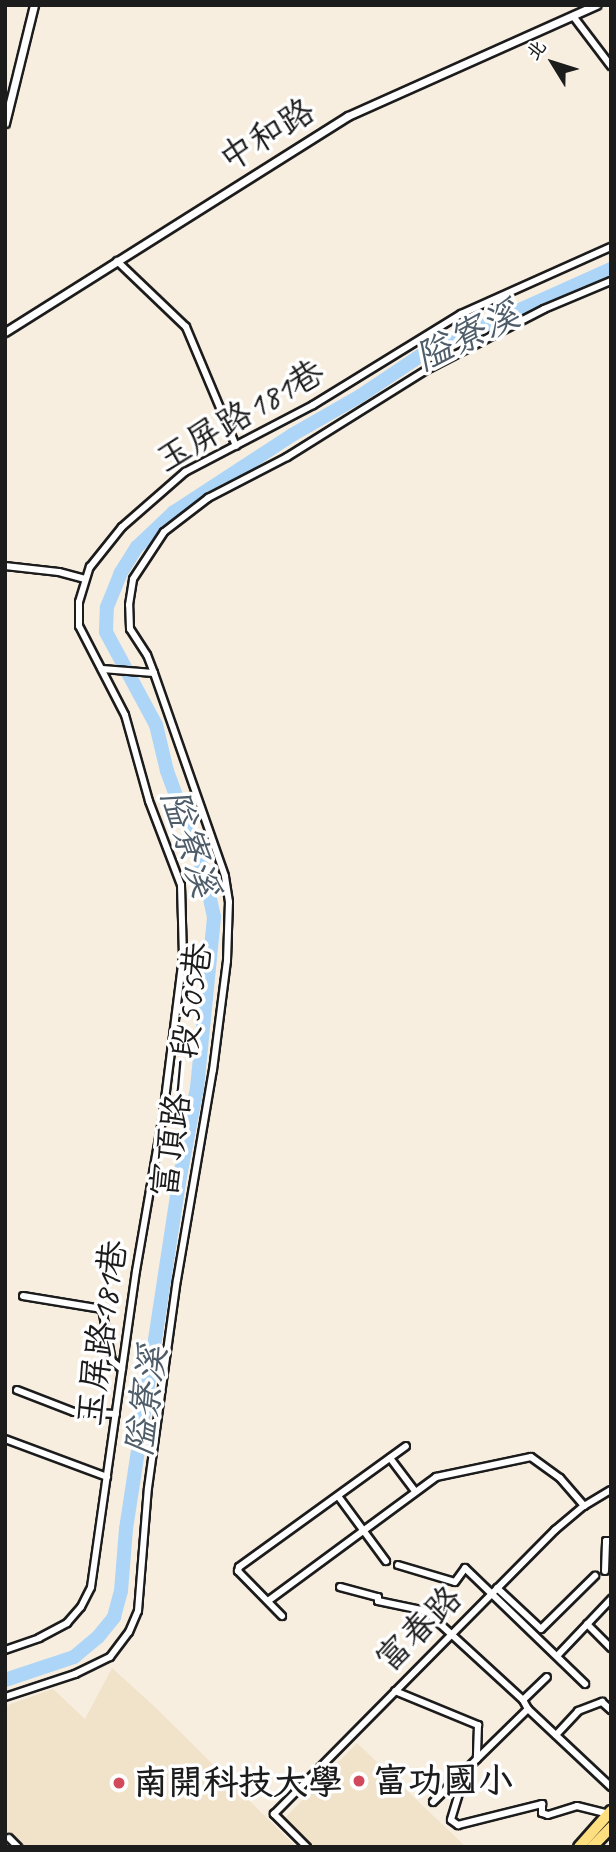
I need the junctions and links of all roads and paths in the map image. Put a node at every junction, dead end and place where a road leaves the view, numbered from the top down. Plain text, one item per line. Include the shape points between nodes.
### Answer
1 (34, 5) edge
2 (596, 5) edge
3 (573, 16) junction
4 (611, 66) edge
5 (5, 123) edge
6 (611, 247) edge
7 (117, 261) junction
8 (611, 281) edge
9 (5, 332) edge
10 (236, 446) junction
11 (5, 566) edge
12 (85, 579) junction
13 (103, 668) junction
14 (151, 672) junction
15 (23, 1296) dead end
16 (122, 1369) junction
17 (17, 1390) dead end
18 (116, 1414) junction
19 (5, 1439) edge
20 (406, 1446) dead end
21 (390, 1458) junction
22 (107, 1477) junction
23 (611, 1490) edge
24 (415, 1491) junction
25 (338, 1496) junction
26 (584, 1506) junction
27 (363, 1530) junction
28 (611, 1541) edge
29 (386, 1561) dead end
30 (398, 1565) dead end
31 (605, 1571) dead end
32 (595, 1576) dead end
33 (340, 1587) dead end
34 (494, 1590) junction
35 (611, 1599) edge
36 (268, 1601) junction
37 (282, 1616) dead end
38 (587, 1624) junction
39 (452, 1633) junction
40 (611, 1648) edge
41 (5, 1650) edge
42 (556, 1656) junction
43 (547, 1677) dead end
44 (585, 1684) dead end
45 (395, 1691) junction
46 (5, 1698) edge
47 (523, 1700) junction
48 (528, 1709) junction
49 (611, 1710) edge
50 (556, 1735) junction
51 (477, 1759) junction
52 (452, 1783) junction
53 (611, 1787) edge
54 (433, 1802) dead end
55 (609, 1813) edge
56 (611, 1826) edge
57 (9, 1838) dead end
58 (18, 1847) edge
59 (306, 1847) edge
60 (579, 1847) edge
61 (592, 1847) edge

1 - 5 street
2 - 3 street, 中和路
3 - 4 street
3 - 7 street, 中和路 via 348,116
6 - 10 street, 玉屏路181巷 via 461,314 313,405
7 - 9 street, 中和路
7 - 10 street via 186,327
8 - 14 street, 富頂路一段505巷 via 544,309 426,370 176,521 146,555 130,590 130,629 147,654
10 - 12 street, 玉屏路181巷 via 185,472 152,499 98,554
11 - 12 street
12 - 13 street, 玉屏路181巷 via 79,626
13 - 14 street
13 - 16 street, 玉屏路181巷 via 125,715 149,801 181,885 184,934 163,1115
14 - 46 street, 富頂路一段505巷 via 225,876 229,925 213,1070 148,1489 138,1611 110,1657
15 - 16 street via 102,1309 111,1361
16 - 18 street, 玉屏路181巷
17 - 18 street via 74,1412
18 - 22 street, 玉屏路181巷
19 - 22 street
20 - 21 street
21 - 24 street
21 - 25 street
22 - 41 street, 玉屏路181巷 via 94,1575 81,1607 59,1629
23 - 26 street, 富春路
24 - 26 street via 436,1477 531,1457 559,1478
24 - 27 street
25 - 27 street
25 - 36 street via 239,1567
26 - 34 street, 富春路
27 - 29 street
27 - 36 street
28 - 31 street via 606,1541
30 - 34 street via 455,1582 465,1568
32 - 34 street via 541,1629
33 - 39 street via 426,1611
34 - 39 street, 富春路
34 - 42 street
35 - 38 street
36 - 37 street
38 - 40 street
38 - 42 street
39 - 45 street, 富春路
39 - 47 street
42 - 44 street
43 - 47 street
45 - 51 street via 478,1725
45 - 59 street, 富春路 via 274,1814
47 - 48 street
48 - 50 street
48 - 51 street
49 - 50 street via 602,1702 578,1711
50 - 53 street
51 - 52 street
52 - 54 street
52 - 55 street via 460,1790 451,1820 458,1825 542,1804 542,1813 548,1815 577,1806
55 - 60 main road
56 - 61 main road
57 - 58 street

